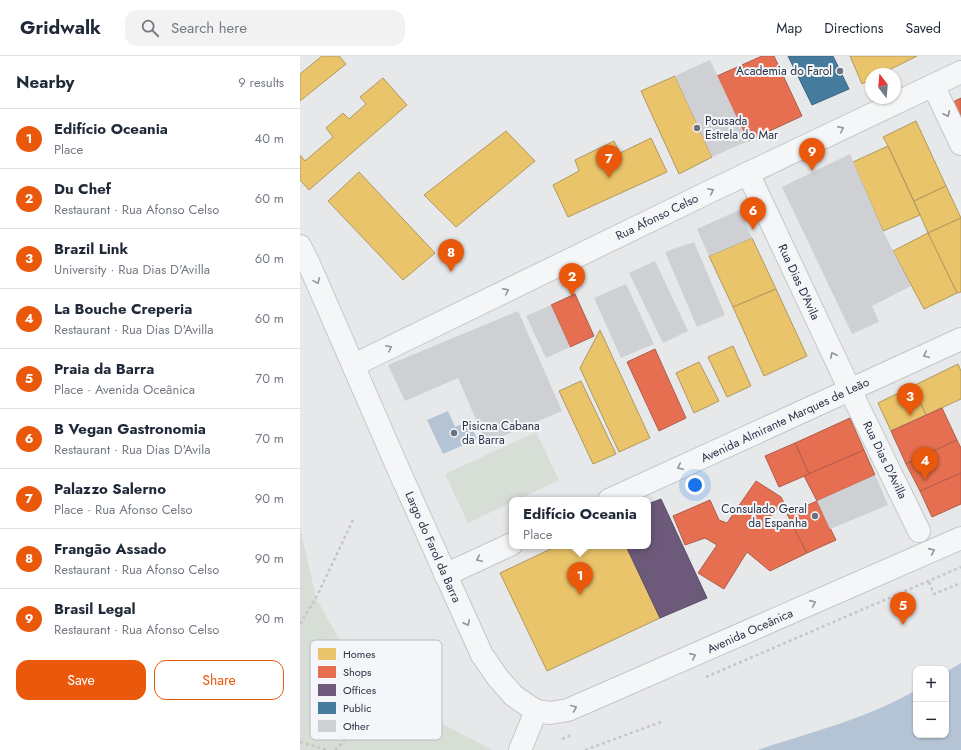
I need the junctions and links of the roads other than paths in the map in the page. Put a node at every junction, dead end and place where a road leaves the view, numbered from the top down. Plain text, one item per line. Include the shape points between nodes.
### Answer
1 (961, 72) edge
2 (933, 85) junction
3 (961, 144) edge
4 (748, 173) junction
5 (300, 246) edge
6 (961, 339) edge
7 (354, 365) junction
8 (850, 390) junction
9 (616, 497) edge
10 (919, 531) dead end
11 (961, 538) edge
12 (509, 545) edge
13 (445, 575) junction
14 (536, 711) junction
15 (520, 750) edge

1 - 2 street, Rua Afonso Celso
2 -> 3 street
4 -> 2 street, Rua Afonso Celso
7 -> 4 street, Rua Afonso Celso
8 -> 4 street, Rua Dias D'Avila
5 -> 7 street, Largo do Farol da Barra
6 -> 8 street, Avenida Almirante Marques de Leão
7 - 13 street, Largo do Farol da Barra
8 -> 9 street, Avenida Almirante Marques de Leão
8 - 10 street, Rua Dias D'Avilla
14 -> 11 street, Avenida Oceânica via 550,713 568,710
12 -> 13 street
13 -> 14 street, Largo do Farol da Barra via 482,655 514,696
14 - 15 street

